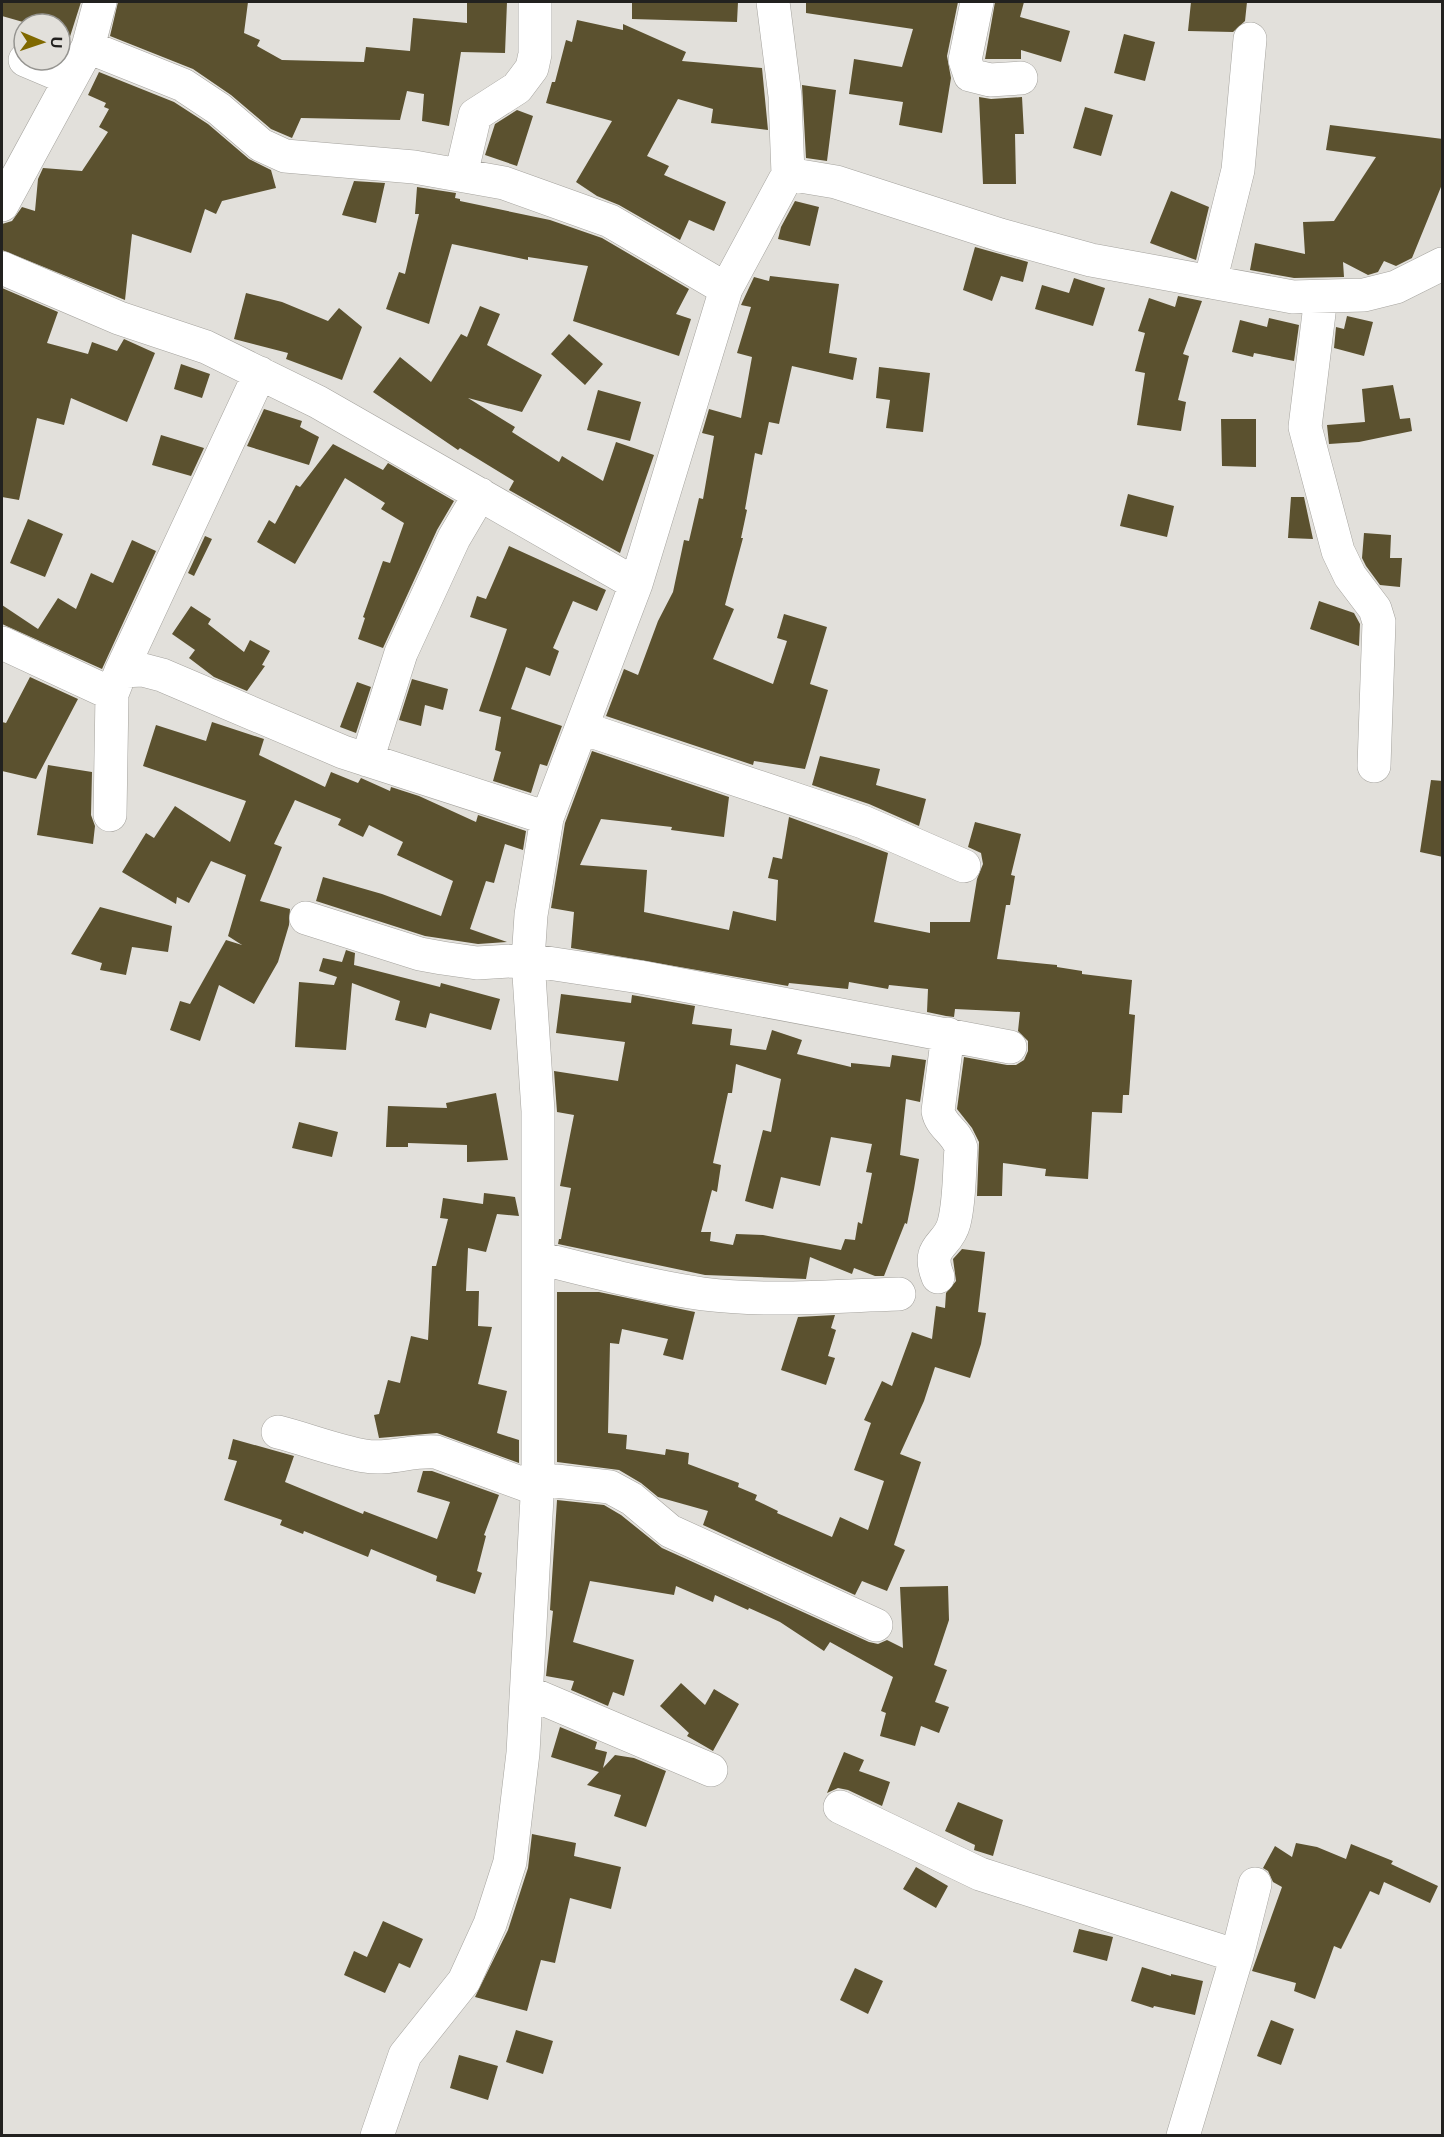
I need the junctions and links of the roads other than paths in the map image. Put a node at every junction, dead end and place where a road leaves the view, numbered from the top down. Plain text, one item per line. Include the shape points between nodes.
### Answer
1 (100, 2) edge
2 (535, 2) edge
3 (773, 2) edge
4 (976, 2) edge
5 (1250, 39) dead end
6 (88, 48) junction
7 (53, 72) edge
8 (1021, 78) dead end
9 (70, 79) junction
10 (788, 174) junction
11 (461, 175) junction
12 (2, 205) edge
13 (1443, 264) edge
14 (2, 268) edge
15 (1210, 282) junction
16 (726, 290) junction
17 (1321, 297) junction
18 (260, 373) junction
19 (480, 494) junction
20 (636, 584) junction
21 (2, 643) edge
22 (117, 682) junction
23 (582, 728) junction
24 (367, 760) junction
25 (1374, 766) dead end
26 (110, 815) dead end
27 (547, 818) junction
28 (964, 866) dead end
29 (306, 918) dead end
30 (528, 960) junction
31 (948, 1034) junction
32 (1010, 1047) dead end
33 (538, 1258) junction
34 (938, 1277) dead end
35 (899, 1294) dead end
36 (278, 1432) dead end
37 (538, 1484) junction
38 (876, 1625) dead end
39 (527, 1692) junction
40 (711, 1770) dead end
41 (840, 1807) dead end
42 (1255, 1884) dead end
43 (1237, 1956) junction
44 (377, 2136) edge
45 (1183, 2136) edge

1 - 6 street
2 - 11 street via 534,63 517,88 475,115
3 - 10 street via 785,96
4 - 8 street via 964,60 970,75 990,80
5 - 15 street via 1238,170
6 - 9 street
6 - 11 street via 183,85 261,145 285,156 358,160
7 - 9 street
9 - 12 street
10 - 15 street via 836,182 1091,260
10 - 16 street
11 - 16 street via 504,183 610,221
13 - 17 street via 1396,287 1364,296
14 - 18 street via 119,318 206,347
15 - 17 street via 1293,297
16 - 20 street
17 - 25 street via 1305,427 1338,551 1350,576 1375,609 1379,622
18 - 19 street
18 - 22 street
19 - 20 street
19 - 24 street via 454,538 401,653
20 - 23 street
21 - 22 street
22 - 24 street via 143,670 162,675
22 - 26 street
23 - 27 street
23 - 28 street via 863,822
24 - 27 street
27 - 30 street
29 - 30 street via 420,954 477,963
30 - 31 street
30 - 33 street via 538,1111
31 - 32 street
31 - 34 street via 938,1111 940,1121 958,1139 961,1148 954,1223 935,1251
33 - 35 street via 657,1287 705,1294
33 - 37 street
36 - 37 street via 365,1456 436,1452
37 - 38 street via 610,1487 632,1499 670,1531
37 - 39 street
39 - 40 street
39 - 44 street via 524,1753 510,1862 490,1924 464,1981 405,2055
41 - 43 street via 980,1874
42 - 43 street
43 - 45 street

